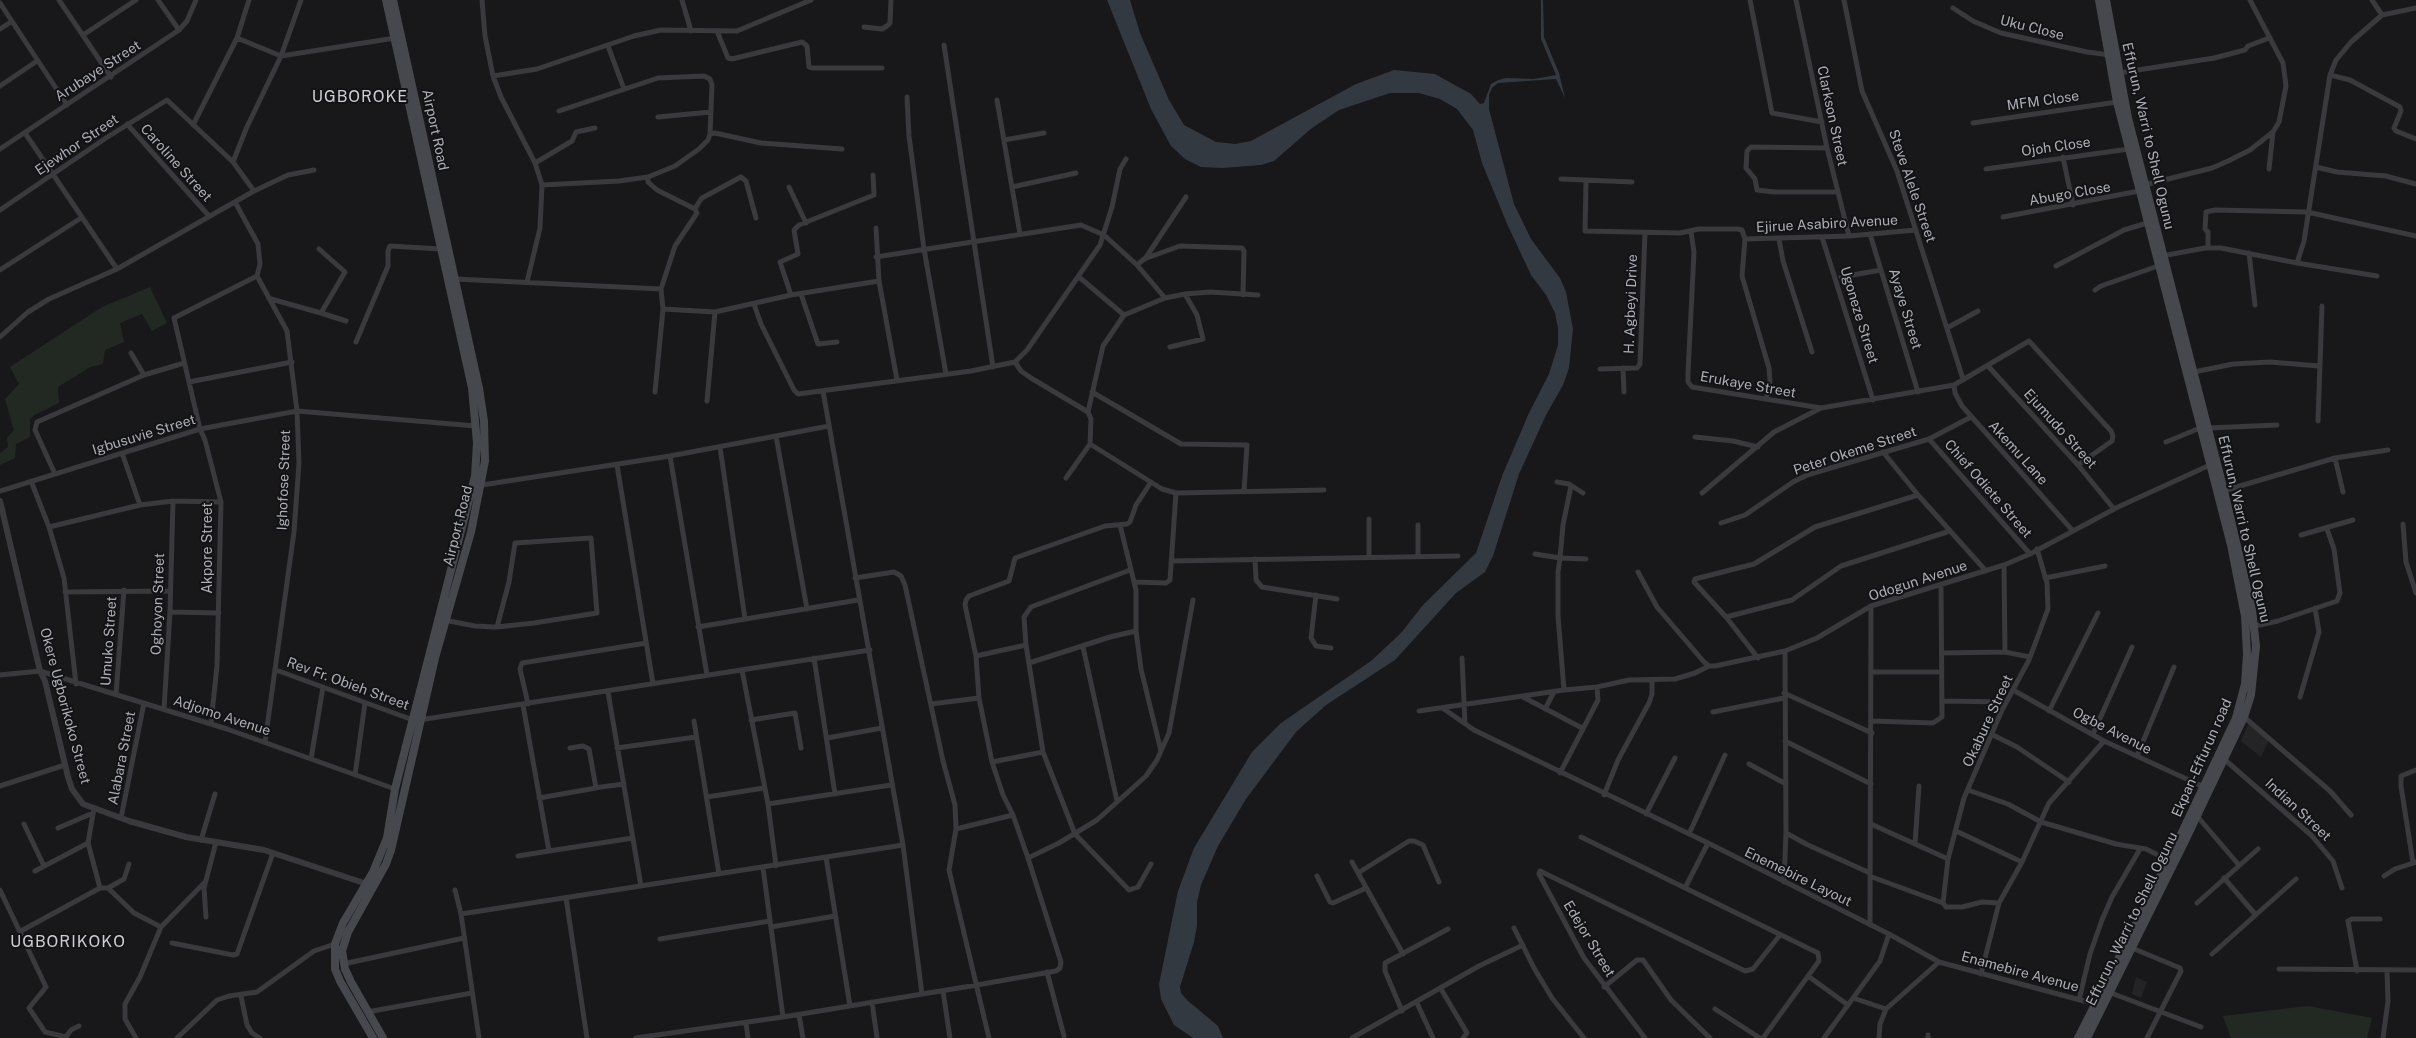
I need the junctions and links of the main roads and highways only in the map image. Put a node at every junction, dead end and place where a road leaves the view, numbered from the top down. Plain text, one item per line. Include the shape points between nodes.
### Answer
1 (386, 0) edge
2 (393, 0) edge
3 (2099, 0) edge
4 (2106, 0) edge
5 (2142, 188) junction
6 (2160, 256) junction
7 (2204, 428) junction
8 (2221, 492) junction
9 (2239, 583) joint
10 (441, 623) junction
11 (416, 720) junction
12 (2089, 1037) edge
13 (373, 1038) edge
14 (383, 1038) edge
15 (2078, 1038) edge

1 - 10 main road, Airport Road via 472,388 476,426 475,476
2 - 10 main road, Airport Road via 484,421 482,485 471,532
3 - 5 main road, Effurun, Warri to Shell Ogunu via 2117,102
4 - 5 main road, Effurun, Warri to Shell Ogunu
5 - 6 main road, Effurun, Warri to Shell Ogunu
5 - 6 main road, Effurun, Warri to Shell Ogunu via 2147,223
6 - 7 main road, Effurun, Warri to Shell Ogunu via 2194,372
6 - 7 main road, Effurun, Warri to Shell Ogunu via 2158,266
7 - 8 main road, Effurun, Warri to Shell Ogunu
7 - 8 main road, Effurun, Warri to Shell Ogunu via 2210,464
8 - 9 main road, Effurun, Warri to Shell Ogunu
8 - 12 main road, Effurun, Warri to Shell Ogunu via 2255,626 2254,680 2244,717
9 - 15 main road, Ekpan-Effurun road via 2246,628 2245,684 2236,718
10 - 11 main road, Airport Road
11 - 13 main road, Airport Road via 395,789 382,854 343,923 335,944 340,982
11 - 14 main road, Airport Road via 391,850 379,879 348,932 342,952 344,964

